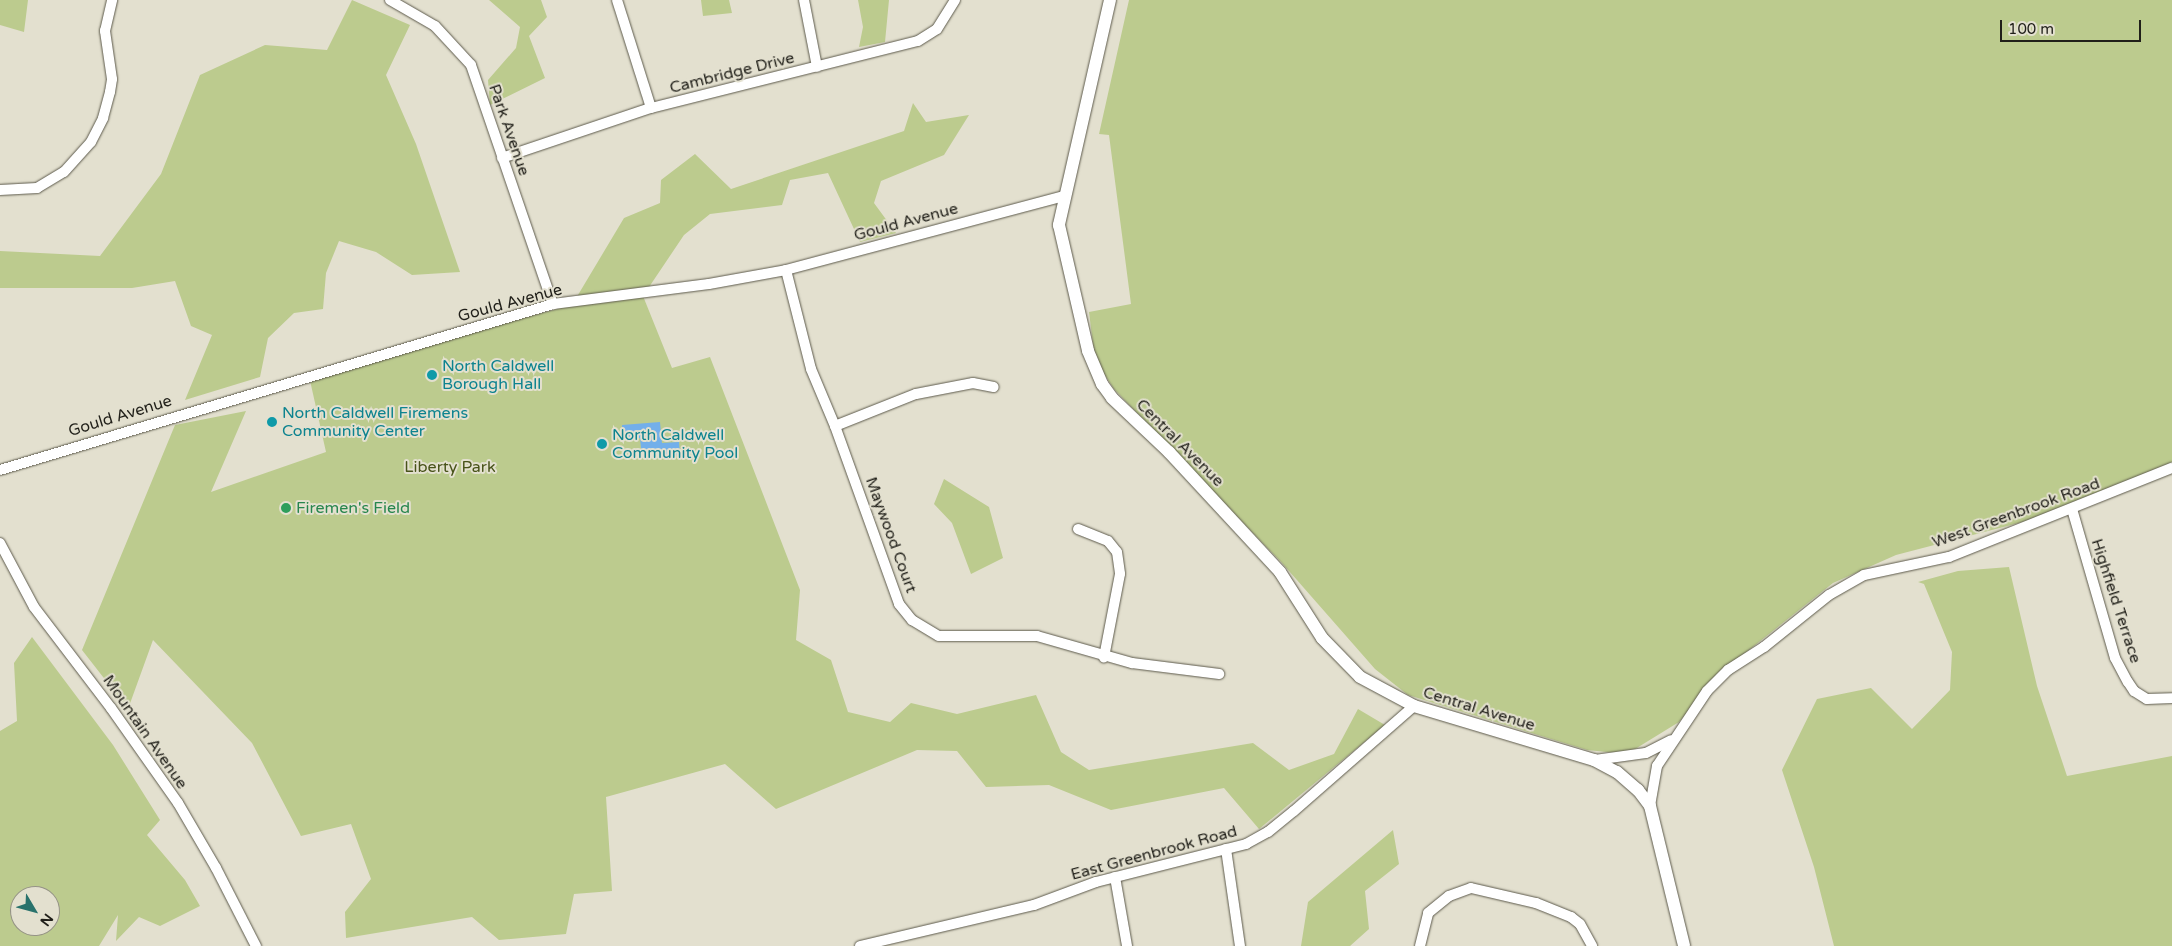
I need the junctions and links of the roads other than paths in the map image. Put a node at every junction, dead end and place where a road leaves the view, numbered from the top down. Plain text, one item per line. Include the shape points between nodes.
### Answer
1 (112, 0) edge
2 (390, 0) edge
3 (617, 0) edge
4 (804, 0) edge
5 (955, 0) edge
6 (1110, 0) edge
7 (817, 67) junction
8 (652, 108) junction
9 (502, 158) junction
10 (0, 190) edge
11 (1065, 196) junction
12 (786, 270) junction
13 (554, 304) junction
14 (994, 387) dead end
15 (835, 426) junction
16 (2172, 468) edge
17 (0, 470) edge
18 (2072, 509) junction
19 (1078, 528) dead end
20 (0, 543) edge
21 (1104, 657) junction
22 (1219, 674) dead end
23 (2172, 698) edge
24 (1414, 706) junction
25 (1674, 737) junction
26 (1594, 760) junction
27 (1650, 806) junction
28 (1226, 849) junction
29 (1115, 877) junction
30 (882, 943) edge
31 (256, 946) edge
32 (860, 946) edge
33 (1127, 946) edge
34 (1240, 946) edge
35 (1420, 946) edge
36 (1592, 946) edge
37 (1684, 946) edge

1 - 10 street via 105,31 112,79 103,118 91,142 69,167 37,188
2 - 9 street, Park Avenue via 435,26 471,65
3 - 8 street
4 - 7 street
5 - 7 street, Cambridge Drive via 937,29 918,41
6 - 11 main road, Central Avenue
7 - 8 street, Cambridge Drive
8 - 9 street, Cambridge Drive
9 - 13 street, Park Avenue
11 - 12 street, Gould Avenue
11 - 24 main road, Central Avenue via 1059,225 1088,352 1102,384 1280,572 1338,658 1373,687
12 - 13 street, Gould Avenue via 709,284
12 - 15 street, Maywood Court via 811,370
13 - 17 street, Gould Avenue
14 - 15 street via 973,383 916,394
15 - 21 street, Maywood Court via 900,604 912,620 939,636 1037,636
16 - 18 street, West Greenbrook Road
18 - 23 street, Highfield Terrace via 2115,658 2134,691 2147,699
18 - 25 street, West Greenbrook Road via 1949,557 1876,571 1849,583 1728,670 1707,691
19 - 21 street via 1108,541 1117,552 1120,574
20 - 31 street, Mountain Avenue via 34,607 111,708 178,804
21 - 22 street, Maywood Court
24 - 26 main road, Central Avenue
24 - 28 street, East Greenbrook Road via 1268,832 1246,844
25 - 26 street via 1646,753 1613,760
25 - 27 street, West Greenbrook Road via 1657,766
26 - 27 main road, Central Avenue via 1617,772
27 - 37 main road
28 - 29 street, East Greenbrook Road
28 - 34 street
29 - 30 street, East Greenbrook Road via 1034,905
29 - 33 street
30 - 32 street, East Greenbrook Road
35 - 36 street via 1428,913 1449,896 1471,888 1536,903 1571,916 1580,924

